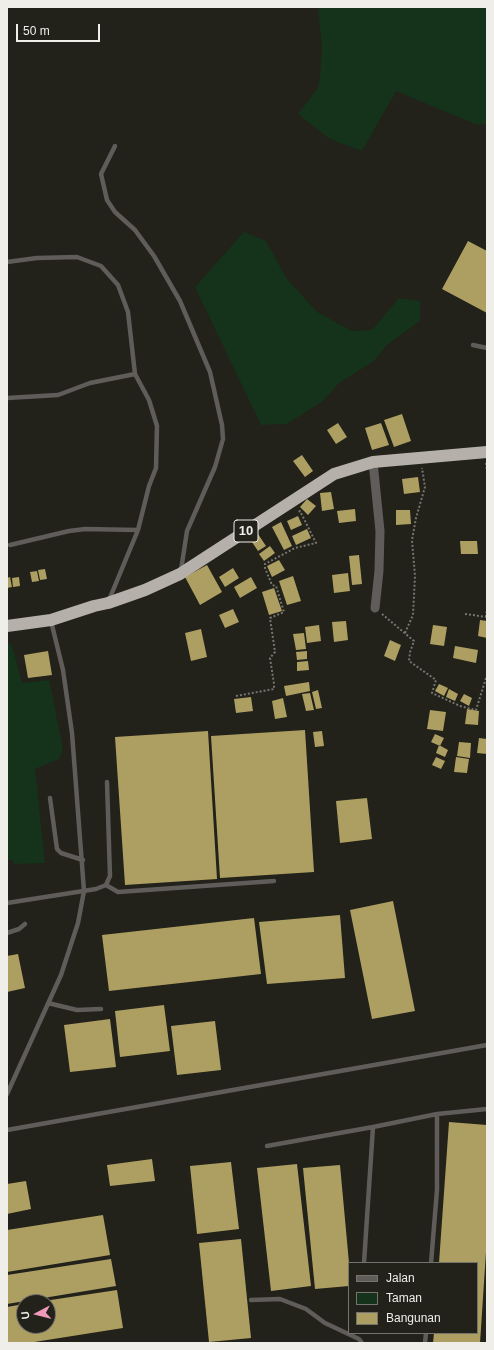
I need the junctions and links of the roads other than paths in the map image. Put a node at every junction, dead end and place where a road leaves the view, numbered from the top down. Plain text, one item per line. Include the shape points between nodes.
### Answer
1 (115, 146) dead end
2 (7, 262) edge
3 (474, 345) dead end
4 (487, 348) edge
5 (135, 374) junction
6 (7, 398) edge
7 (487, 452) edge
8 (373, 462) junction
9 (138, 530) junction
10 (10, 545) dead end
11 (180, 574) junction
12 (108, 603) junction
13 (375, 608) road end
14 (51, 620) junction
15 (7, 626) edge
16 (107, 782) dead end
17 (50, 798) dead end
18 (83, 860) junction
19 (274, 881) dead end
20 (106, 884) junction
21 (84, 891) junction
22 (7, 903) edge
23 (25, 924) dead end
24 (7, 933) edge
25 (48, 1003) junction
26 (101, 1009) dead end
27 (487, 1046) edge
28 (7, 1094) edge
29 (487, 1109) edge
30 (437, 1114) junction
31 (373, 1127) junction
32 (7, 1130) edge
33 (267, 1146) dead end
34 (364, 1262) edge
35 (431, 1262) edge
36 (251, 1300) dead end
37 (361, 1341) edge

1 - 11 lane via 101,174 107,200 115,212 135,230 154,256 180,301 210,372 222,425 223,440 187,531
2 - 5 lane via 77,257 101,266 118,285 128,312
3 - 4 lane
5 - 6 lane via 90,383 58,395
5 - 9 lane via 149,400 157,426 156,468
7 - 8 highway, 10
8 - 11 highway, 10 via 334,474
8 - 13 street via 380,531
9 - 10 lane via 85,529
9 - 12 lane
11 - 12 highway, 10
12 - 14 highway, 10
14 - 15 highway, 10
14 - 18 lane via 63,670 72,733
16 - 20 lane via 110,876
17 - 18 lane via 57,849 61,853
18 - 21 lane
19 - 20 lane via 118,892
20 - 21 lane
21 - 22 lane
21 - 25 lane via 78,923 61,975
23 - 24 lane
25 - 26 lane via 77,1010
25 - 28 lane
27 - 32 lane
29 - 30 lane
30 - 31 lane
30 - 35 lane via 436,1190
31 - 33 lane
31 - 34 lane
36 - 37 lane via 280,1299 306,1309 325,1323

